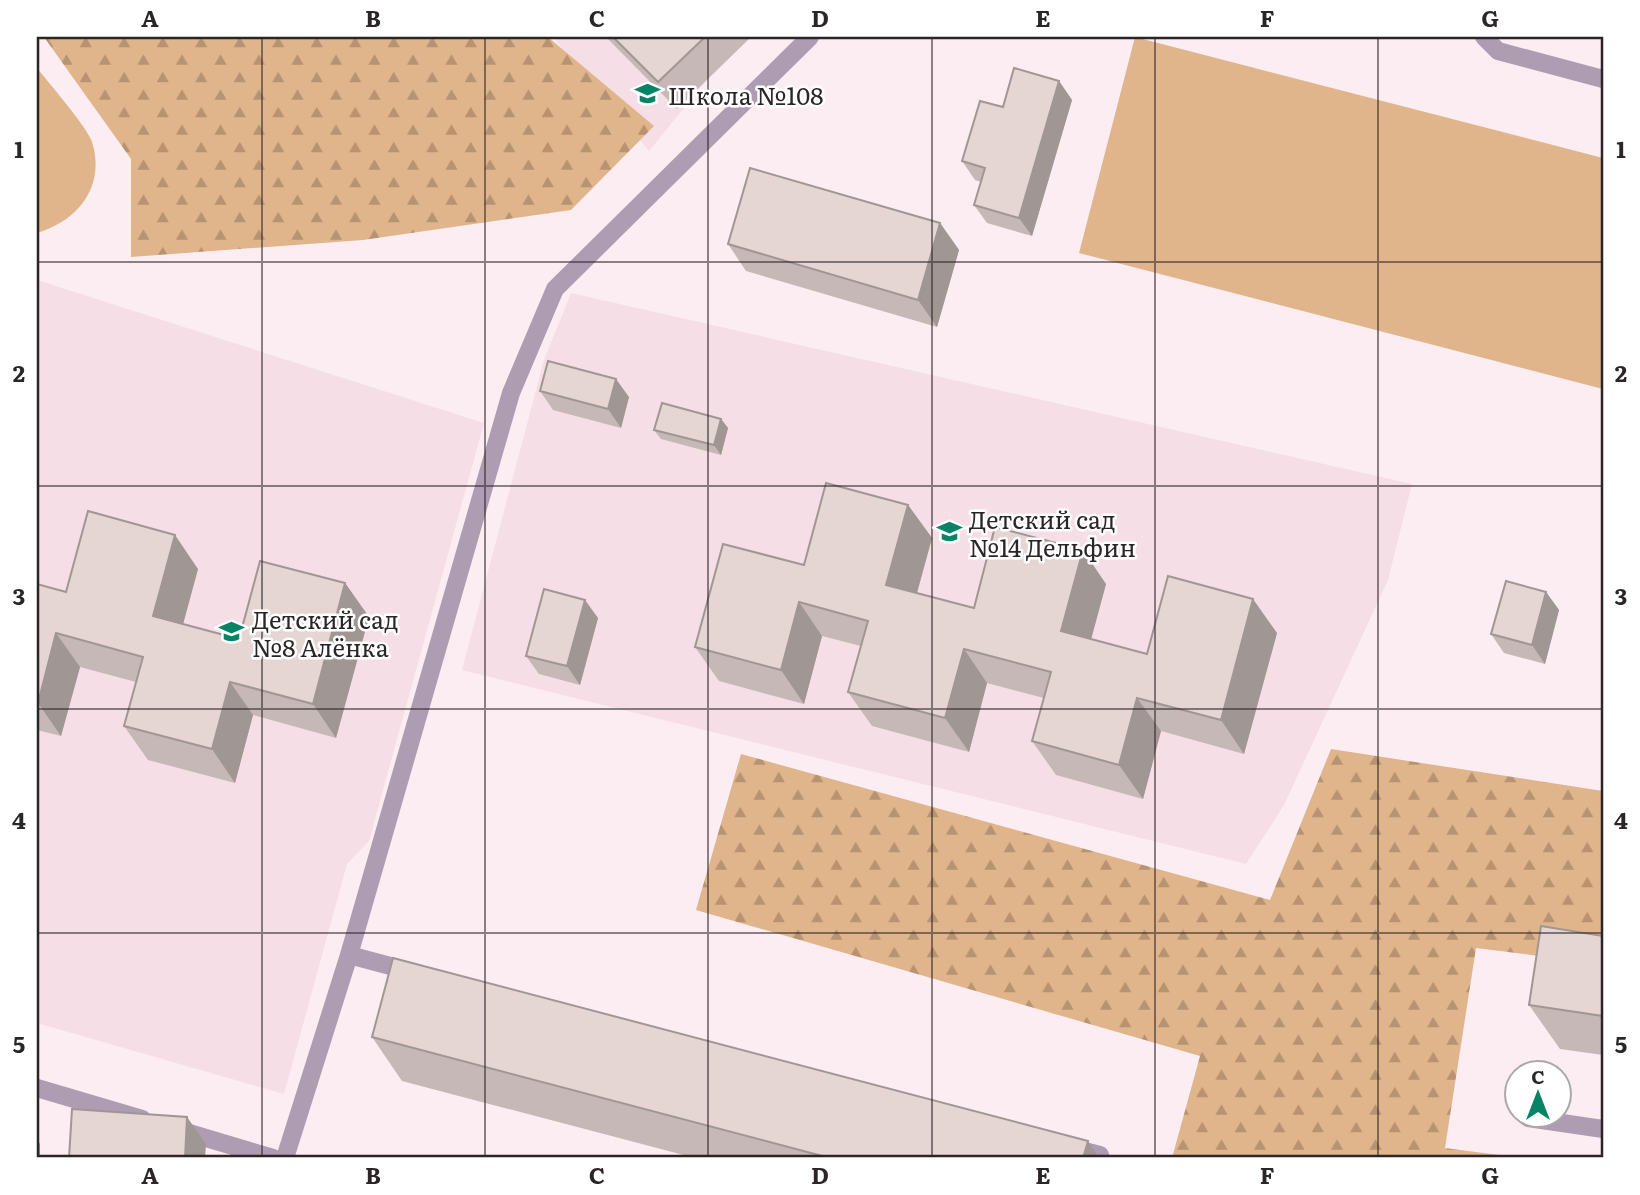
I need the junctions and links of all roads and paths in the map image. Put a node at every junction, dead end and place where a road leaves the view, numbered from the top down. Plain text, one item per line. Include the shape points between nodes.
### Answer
1 (810, 37) edge
2 (1484, 37) edge
3 (1603, 79) edge
4 (349, 955) junction
5 (429, 976) edge
6 (37, 1088) edge
7 (1574, 1125) edge
8 (1603, 1129) edge
9 (1060, 1144) edge
10 (1100, 1155) dead end
11 (272, 1158) edge
12 (285, 1158) edge

1 - 4 lane via 555,289 511,393
2 - 3 lane via 1499,51
4 - 5 lane
4 - 12 lane
6 - 11 lane
7 - 8 lane
9 - 10 lane

